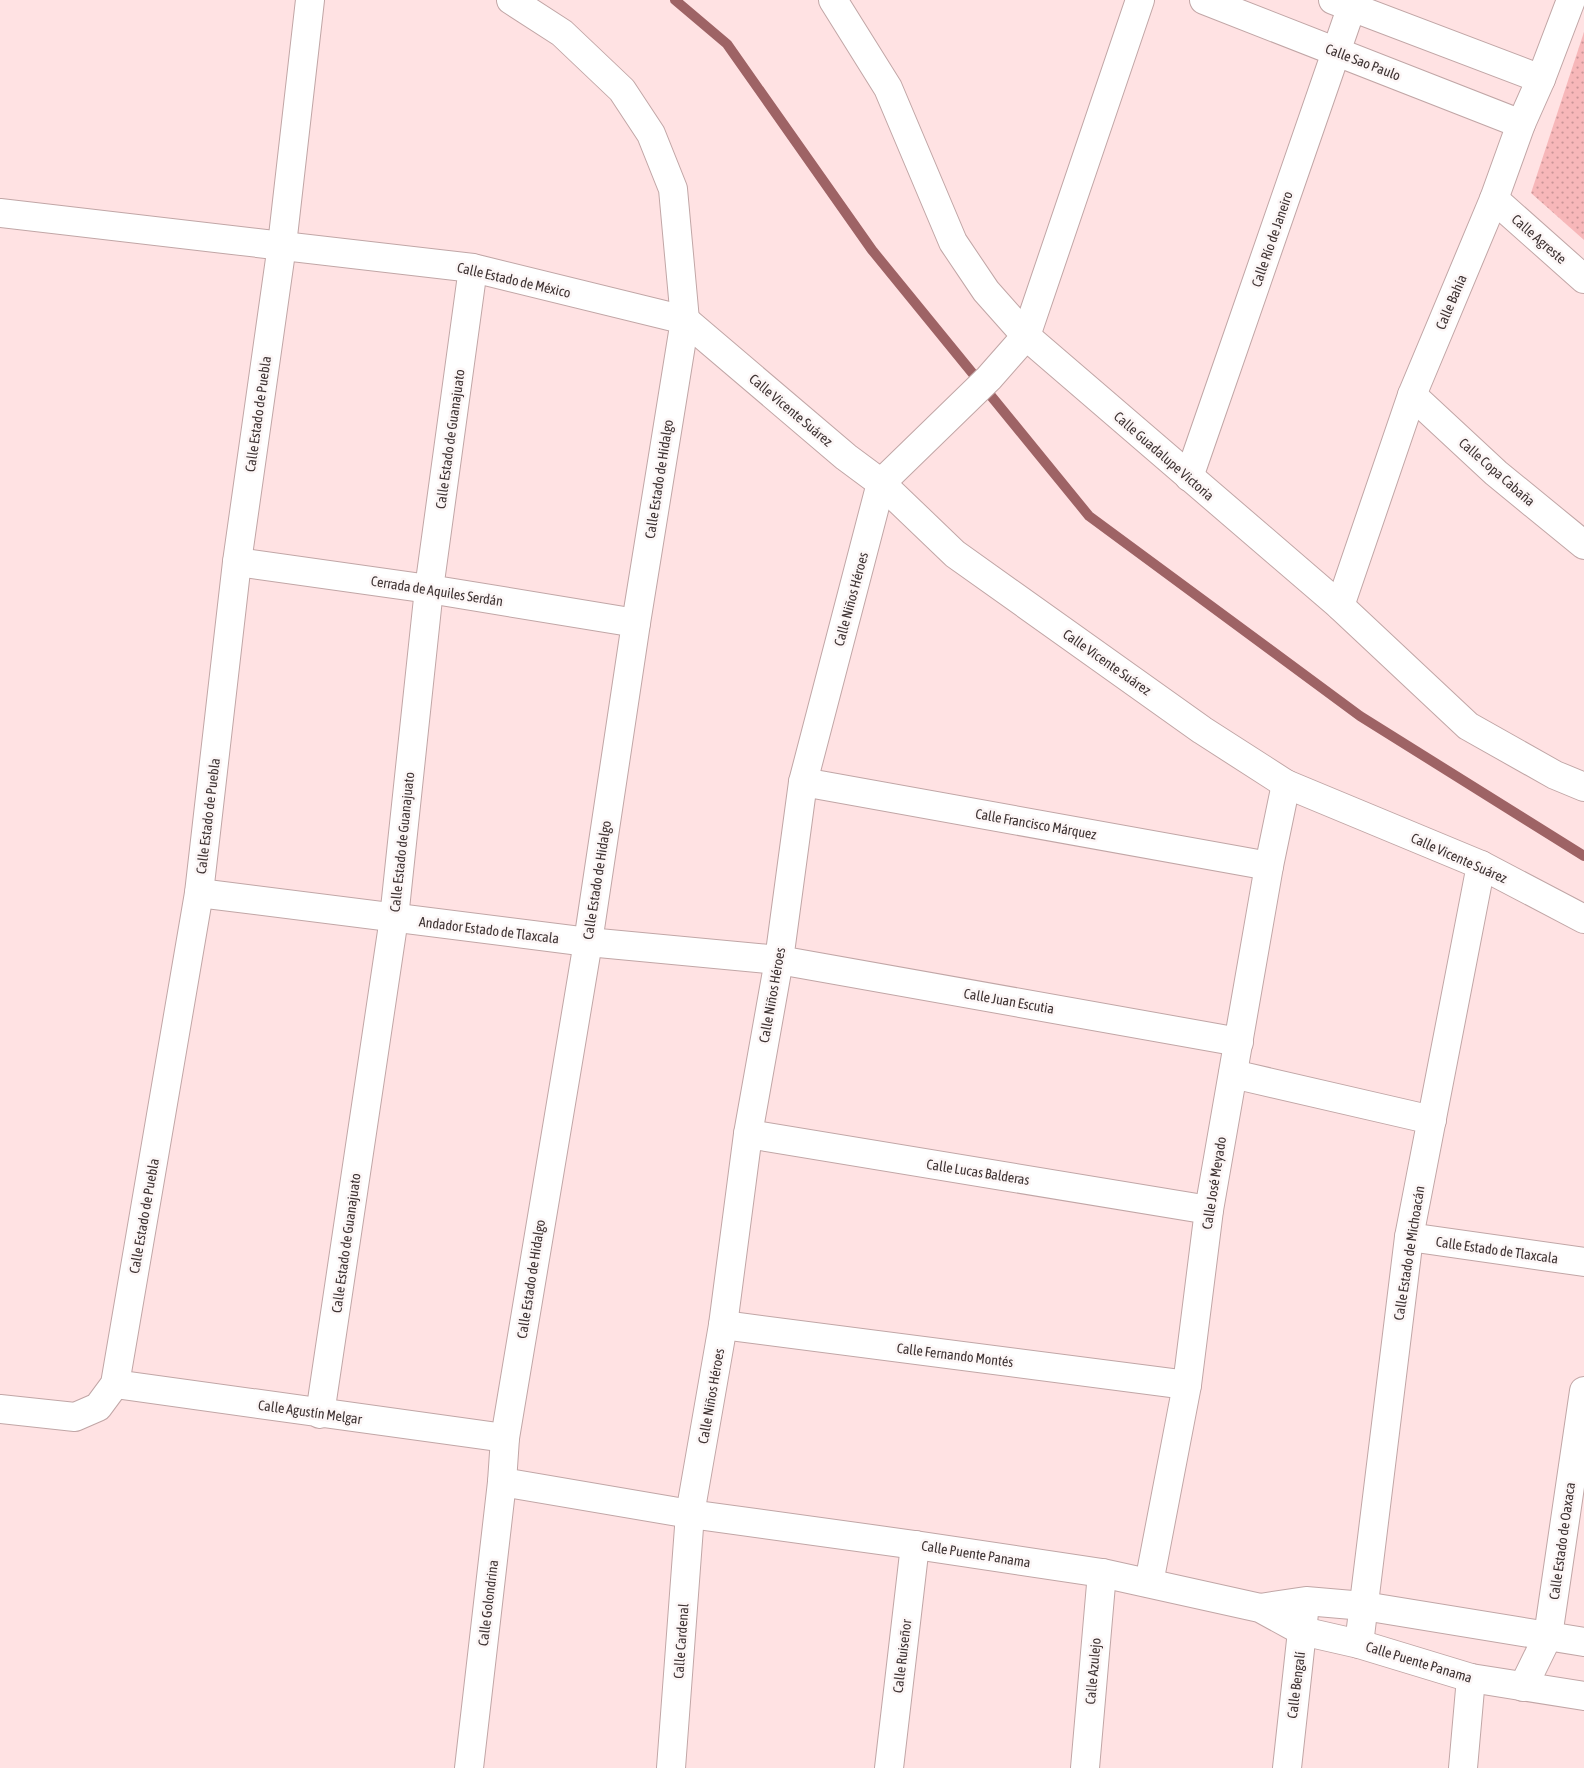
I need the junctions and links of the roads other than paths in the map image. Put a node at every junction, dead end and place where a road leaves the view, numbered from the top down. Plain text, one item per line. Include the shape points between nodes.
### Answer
1 (310, 0) edge
2 (511, 0) edge
3 (834, 0) edge
4 (1140, 0) edge
5 (1204, 0) edge
6 (1571, 0) edge
7 (1346, 2) edge
8 (1337, 52) junction
9 (1541, 79) junction
10 (1522, 124) junction
11 (1494, 199) junction
12 (0, 213) edge
13 (282, 245) junction
14 (473, 268) junction
15 (1584, 279) edge
16 (685, 320) junction
17 (1026, 336) junction
18 (1412, 395) junction
19 (1189, 477) junction
20 (882, 483) junction
21 (1584, 545) edge
22 (237, 562) junction
23 (429, 589) junction
24 (1340, 606) junction
25 (636, 622) junction
26 (803, 782) junction
27 (1286, 784) junction
28 (1584, 787) edge
29 (1481, 865) junction
30 (1269, 866) junction
31 (199, 894) junction
32 (394, 918) junction
33 (1584, 919) edge
34 (588, 942) junction
35 (779, 960) junction
36 (1239, 1042) junction
37 (1233, 1074) junction
38 (1432, 1120) junction
39 (748, 1134) junction
40 (1208, 1210) junction
41 (1409, 1237) junction
42 (1584, 1262) edge
43 (723, 1325) junction
44 (115, 1384) junction
45 (1187, 1385) junction
46 (1584, 1391) edge
47 (0, 1409) edge
48 (320, 1414) junction
49 (505, 1438) junction
50 (502, 1482) junction
51 (690, 1514) junction
52 (915, 1545) junction
53 (1102, 1573) junction
54 (1149, 1583) junction
55 (1306, 1601) junction
56 (1364, 1606) junction
57 (1260, 1608) junction
58 (1302, 1631) junction
59 (1548, 1636) junction
60 (1584, 1642) edge
61 (1359, 1644) junction
62 (1471, 1678) junction
63 (1523, 1687) junction
64 (1584, 1696) edge
65 (469, 1768) edge
66 (671, 1768) edge
67 (889, 1768) edge
68 (1085, 1768) edge
69 (1287, 1768) edge
70 (1463, 1768) edge

1 - 13 street, Calle Estado de Puebla
2 - 16 street, Calle Estado de Hidalgo via 569,39 622,90 651,134 673,189
3 - 17 street, Calle Guadalupe Victoria via 888,88 953,242 986,291
4 - 17 street
5 - 8 street, Calle Sao Paulo
6 - 9 street, Calle Bahía
7 - 8 street, Calle Río de Janeiro
7 - 9 street
8 - 10 street, Calle Sao Paulo
8 - 19 street, Calle Río de Janeiro
9 - 10 street, Calle Bahía
10 - 11 street, Calle Bahía
11 - 15 street, Calle Agreste
11 - 18 street, Calle Bahía
12 - 13 street, Calle Estado de México
13 - 14 street, Calle Estado de México
13 - 22 street, Calle Estado de Puebla
14 - 16 street, Calle Estado de México
14 - 23 street, Calle Estado de Guanajuato
16 - 20 street, Calle Vicente Suárez via 846,457
16 - 25 street, Calle Estado de Hidalgo
17 - 19 street, Calle Guadalupe Victoria
17 - 20 street via 989,378
18 - 21 street, Calle Copa Cabaña via 1496,473
18 - 24 street, Calle Bahía
19 - 24 street, Calle Guadalupe Victoria
20 - 26 street, Calle Niños Héroes
20 - 27 street, Calle Vicente Suárez via 955,554 1202,730
22 - 23 street, Cerrada de Aquiles Serdán
22 - 31 street, Calle Estado de Puebla
23 - 25 street, Cerrada de Aquiles Serdán
23 - 32 street, Calle Estado de Guanajuato
24 - 28 street, Calle Guadalupe Victoria via 1468,726 1555,775
25 - 34 street, Calle Estado de Hidalgo
26 - 30 street, Calle Francisco Márquez
26 - 35 street, Calle Niños Héroes
27 - 29 street, Calle Vicente Suárez
27 - 30 street, Calle José Meyado
29 - 33 street, Calle Vicente Suárez
29 - 38 street, Calle Estado de Michoacán
30 - 36 street, Calle José Meyado
31 - 32 street, Andador Estado de Tlaxcala
31 - 44 street, Calle Estado de Puebla
32 - 34 street, Andador Estado de Tlaxcala
32 - 48 street, Calle Estado de Guanajuato
34 - 35 street, Andador Estado de Tlaxcala
34 - 49 street, Calle Estado de Hidalgo
35 - 36 street, Calle Juan Escutia
35 - 39 street, Calle Niños Héroes
36 - 37 street, Calle José Meyado
37 - 38 street
37 - 40 street, Calle José Meyado
38 - 41 street, Calle Estado de Michoacán
39 - 40 street, Calle Lucas Balderas
39 - 43 street, Calle Niños Héroes
40 - 45 street, Calle José Meyado
41 - 42 street, Calle Estado de Tlaxcala
41 - 56 street, Calle Estado de Michoacán
43 - 45 street, Calle Fernando Montés
43 - 51 street, Calle Niños Héroes
44 - 47 street via 98,1407 76,1417
44 - 48 street, Calle Agustín Melgar
45 - 54 street, Calle José Meyado
46 - 59 street, Calle Estado de Oaxaca
48 - 49 street, Calle Agustín Melgar
49 - 50 street, Calle Golondrina
50 - 51 street
50 - 65 street, Calle Golondrina
51 - 52 street, Calle Puente Panama
51 - 66 street, Calle Cardenal
52 - 53 street, Calle Puente Panama
52 - 67 street, Calle Ruiseñor
53 - 54 street, Calle Puente Panama
53 - 68 street, Calle Azulejo
54 - 57 street, Calle Puente Panama
55 - 56 street, Calle Puente Panama
55 - 57 street, Calle Puente Panama
55 - 58 street, Calle Bengalí
56 - 59 street, Calle Puente Panama
56 - 61 street, Calle Estado de Michoacán
57 - 58 street, Calle Puente Panama
58 - 61 street, Calle Puente Panama
58 - 69 street, Calle Bengalí
59 - 60 street, Calle Puente Panama
59 - 63 street, Calle Estado de Oaxaca
61 - 62 street, Calle Puente Panama
62 - 63 street, Calle Puente Panama
62 - 70 street
63 - 64 street, Calle Puente Panama

